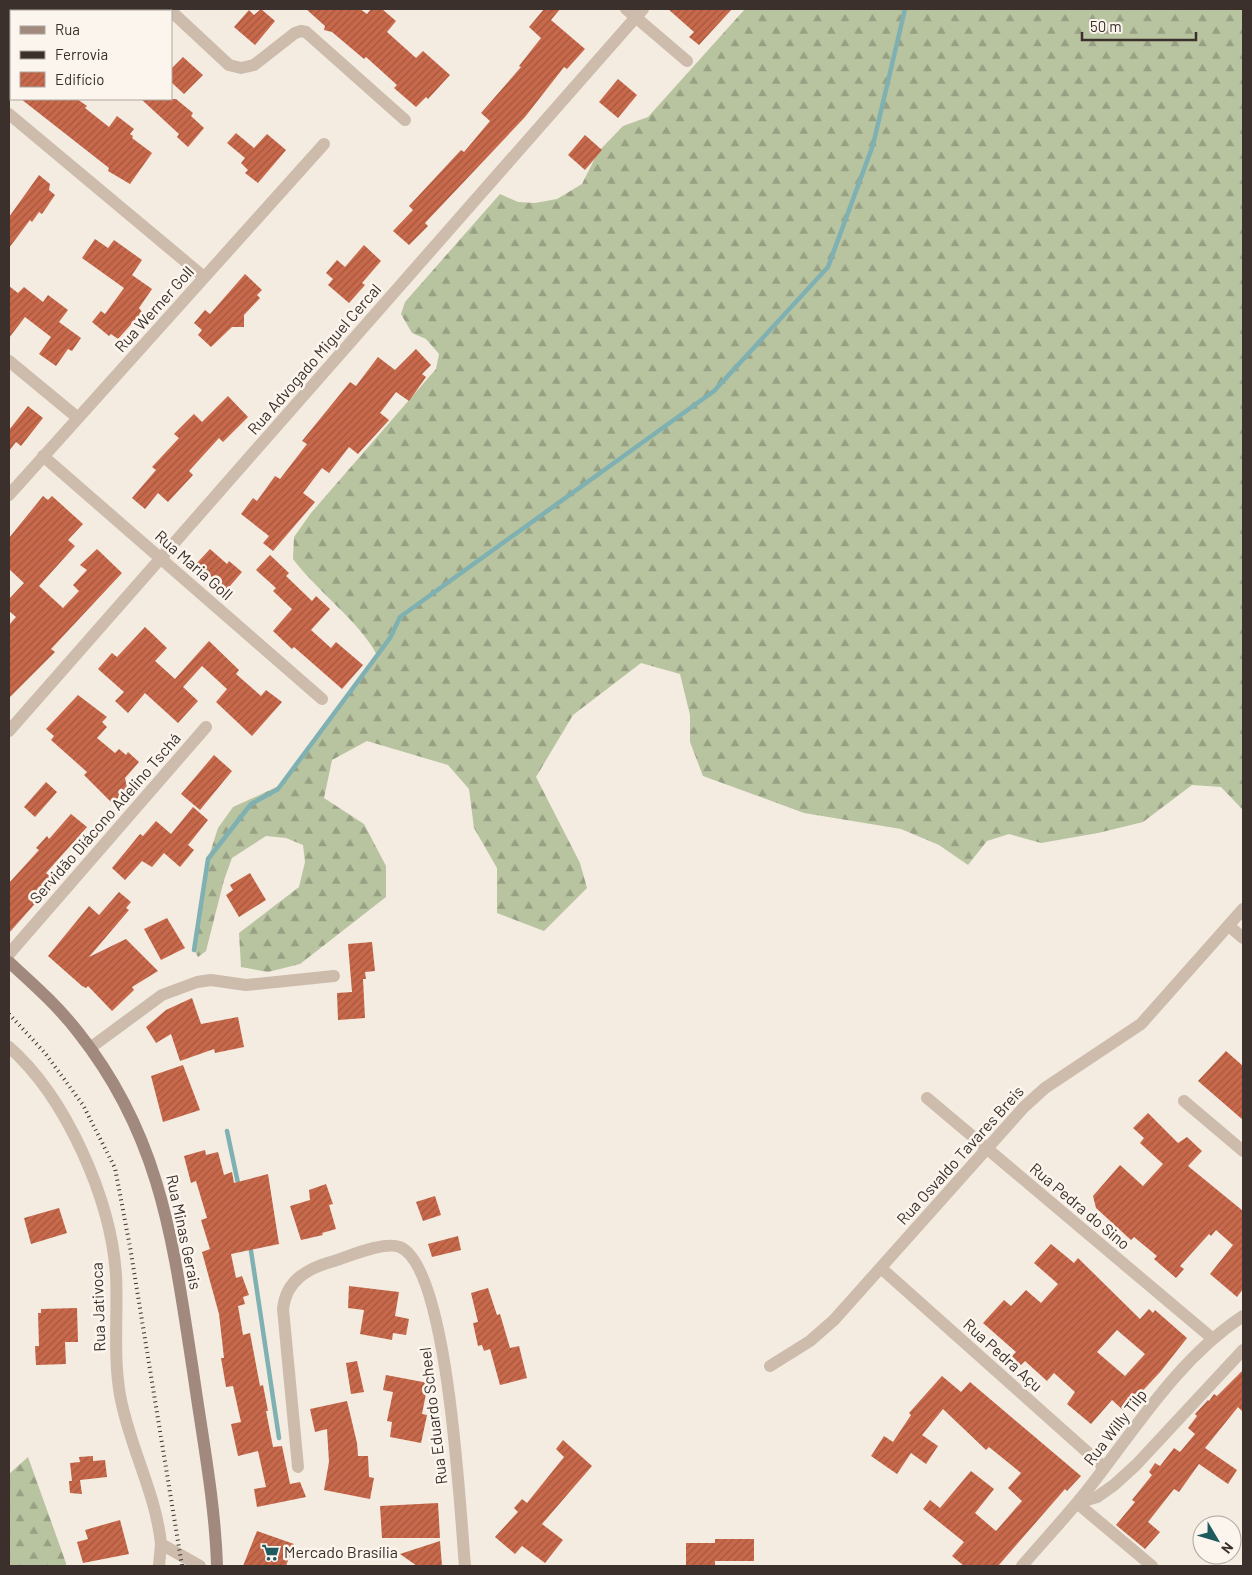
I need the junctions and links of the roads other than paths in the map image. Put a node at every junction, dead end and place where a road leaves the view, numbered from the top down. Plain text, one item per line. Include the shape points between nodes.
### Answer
1 (635, 11) edge
2 (172, 12) edge
3 (687, 61) dead end
4 (9, 114) edge
5 (405, 120) dead end
6 (324, 144) dead end
7 (204, 277) junction
8 (9, 361) edge
9 (78, 418) junction
10 (44, 456) junction
11 (9, 495) edge
12 (160, 558) junction
13 (322, 699) dead end
14 (206, 727) dead end
15 (9, 730) edge
16 (1243, 909) edge
17 (1229, 926) junction
18 (1243, 938) edge
19 (9, 954) edge
20 (9, 962) edge
21 (334, 976) dead end
22 (9, 1047) edge
23 (90, 1048) junction
24 (927, 1098) dead end
25 (1184, 1100) dead end
26 (986, 1148) junction
27 (1243, 1151) edge
28 (881, 1268) junction
29 (1243, 1316) edge
30 (1213, 1339) junction
31 (1243, 1350) edge
32 (770, 1366) dead end
33 (1104, 1466) junction
34 (298, 1468) dead end
35 (1077, 1503) junction
36 (161, 1544) junction
37 (219, 1563) edge
38 (159, 1566) edge
39 (200, 1566) edge
40 (465, 1566) edge
41 (1022, 1566) edge
42 (1152, 1566) edge

1 - 3 street
1 - 12 street, Rua Advogado Miguel Cercal
2 - 5 street via 229,65 241,68 254,65 294,34 306,32
4 - 7 street
6 - 7 street, Rua Werner Goll
7 - 9 street, Rua Werner Goll
8 - 9 street
9 - 10 street, Rua Werner Goll
10 - 11 street, Rua Werner Goll
10 - 12 street, Rua Maria Goll
12 - 13 street, Rua Maria Goll
12 - 15 street, Rua Advogado Miguel Cercal
14 - 19 street, Servidão Diácono Adelino Tschá
16 - 17 street, Rua Osvaldo Tavares Breis
17 - 18 street
17 - 26 street, Rua Osvaldo Tavares Breis via 1141,1024 1045,1088
20 - 23 main road, Rua Minas Gerais via 45,996
21 - 23 street via 246,985 211,980 197,982 162,995
22 - 36 street, Rua Jativoca via 24,1060 57,1106 86,1162 105,1218 116,1272 115,1344 119,1393 130,1442 156,1516
23 - 37 main road, Rua Minas Gerais via 119,1092 137,1129 170,1227
24 - 26 street, Rua Pedra do Sino
25 - 27 street
26 - 28 street, Rua Osvaldo Tavares Breis
26 - 30 street, Rua Pedra do Sino
28 - 32 street, Rua Osvaldo Tavares Breis via 821,1333
28 - 33 street, Rua Pedra Açu
29 - 30 street, Rua Willy Tilp
30 - 33 street, Rua Willy Tilp via 1176,1376
31 - 35 street via 1220,1378 1122,1478 1097,1497
33 - 35 street, Rua Willy Tilp
34 - 40 street, Rua Eduardo Scheel via 284,1296 313,1266 387,1245 400,1247 409,1254 418,1269 432,1307 445,1360
35 - 41 street, Rua Willy Tilp
35 - 42 street
36 - 38 street, Rua Jativoca
36 - 39 street

